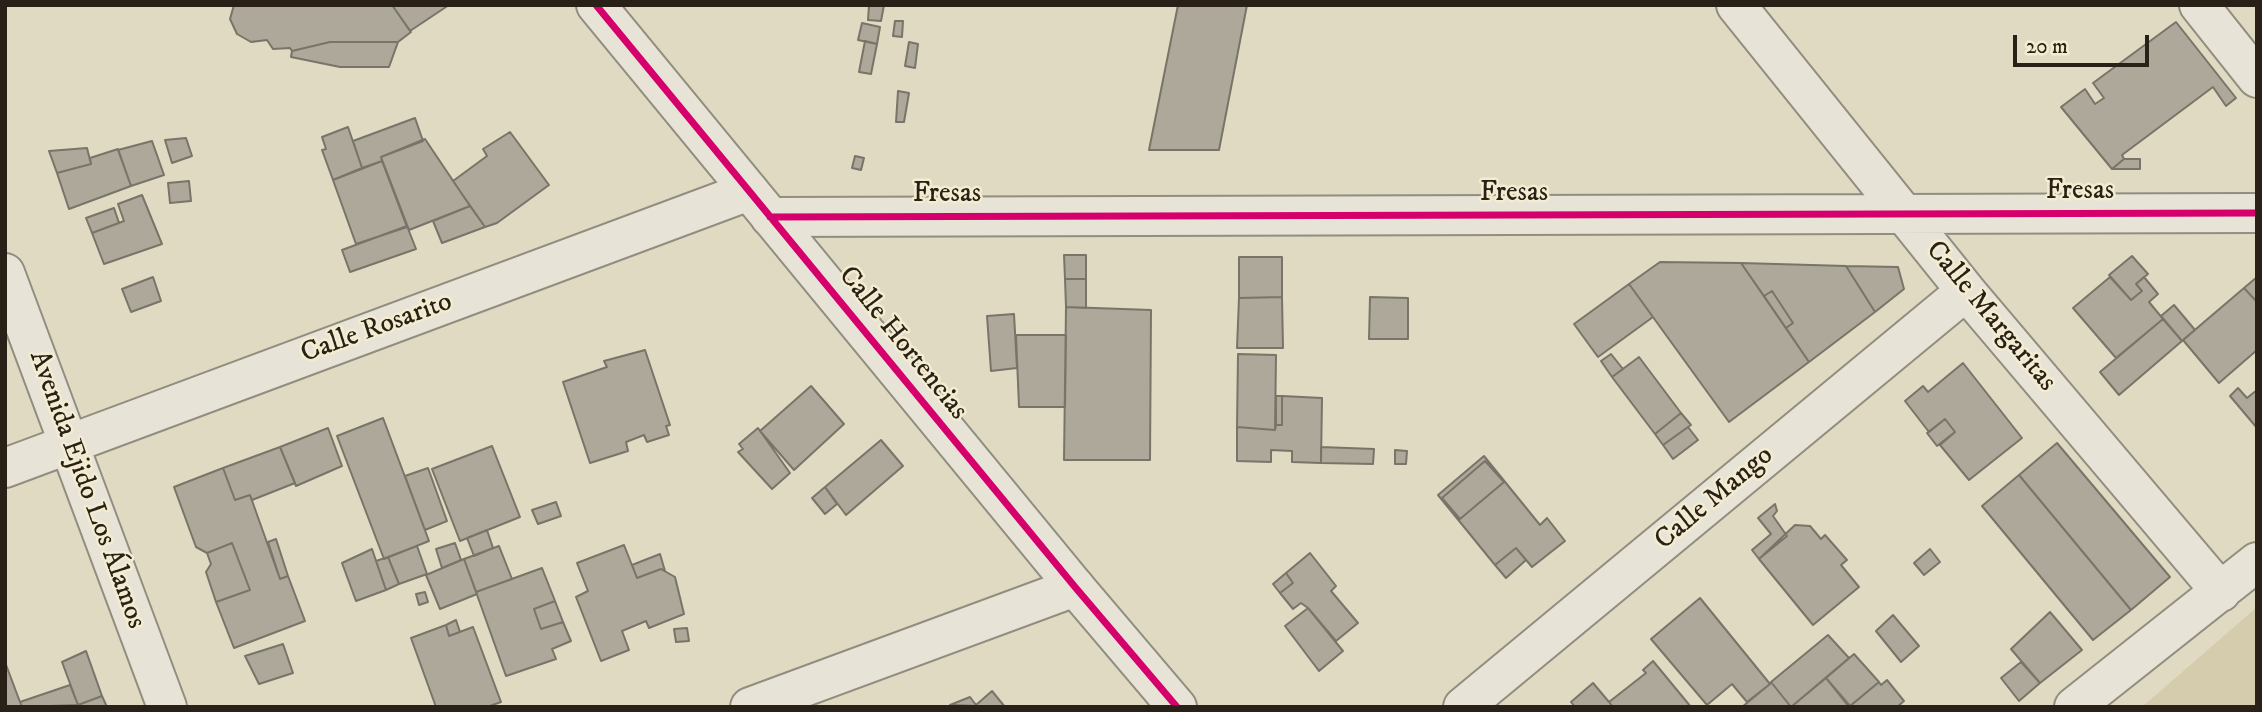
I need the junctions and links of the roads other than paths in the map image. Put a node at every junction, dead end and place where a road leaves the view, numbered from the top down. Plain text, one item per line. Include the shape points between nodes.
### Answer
1 (596, 5) edge
2 (1736, 5) edge
3 (2199, 5) edge
4 (2257, 78) edge
5 (760, 204) junction
6 (2257, 213) edge
7 (1906, 214) junction
8 (5, 273) edge
9 (1966, 291) junction
10 (69, 444) junction
11 (5, 468) edge
12 (2257, 562) edge
13 (1075, 587) junction
14 (2221, 592) junction
15 (167, 707) edge
16 (750, 707) edge
17 (1177, 707) edge
18 (1463, 707) edge
19 (2074, 707) edge

1 - 5 street, Calle Hortencias
2 - 7 street, Calle Margaritas
3 - 4 street
5 - 7 street, Fresas
5 - 10 street, Calle Rosarito
5 - 13 street, Calle Hortencias
6 - 7 street, Fresas
7 - 9 street, Calle Margaritas
8 - 10 street, Avenida Ejido Los Álamos
9 - 14 street, Calle Margaritas
9 - 18 street, Calle Mango
10 - 11 street, Calle Rosarito
10 - 15 street, Avenida Ejido Los Álamos
12 - 14 street
13 - 16 street
13 - 17 street, Calle Hortencias
14 - 19 street

